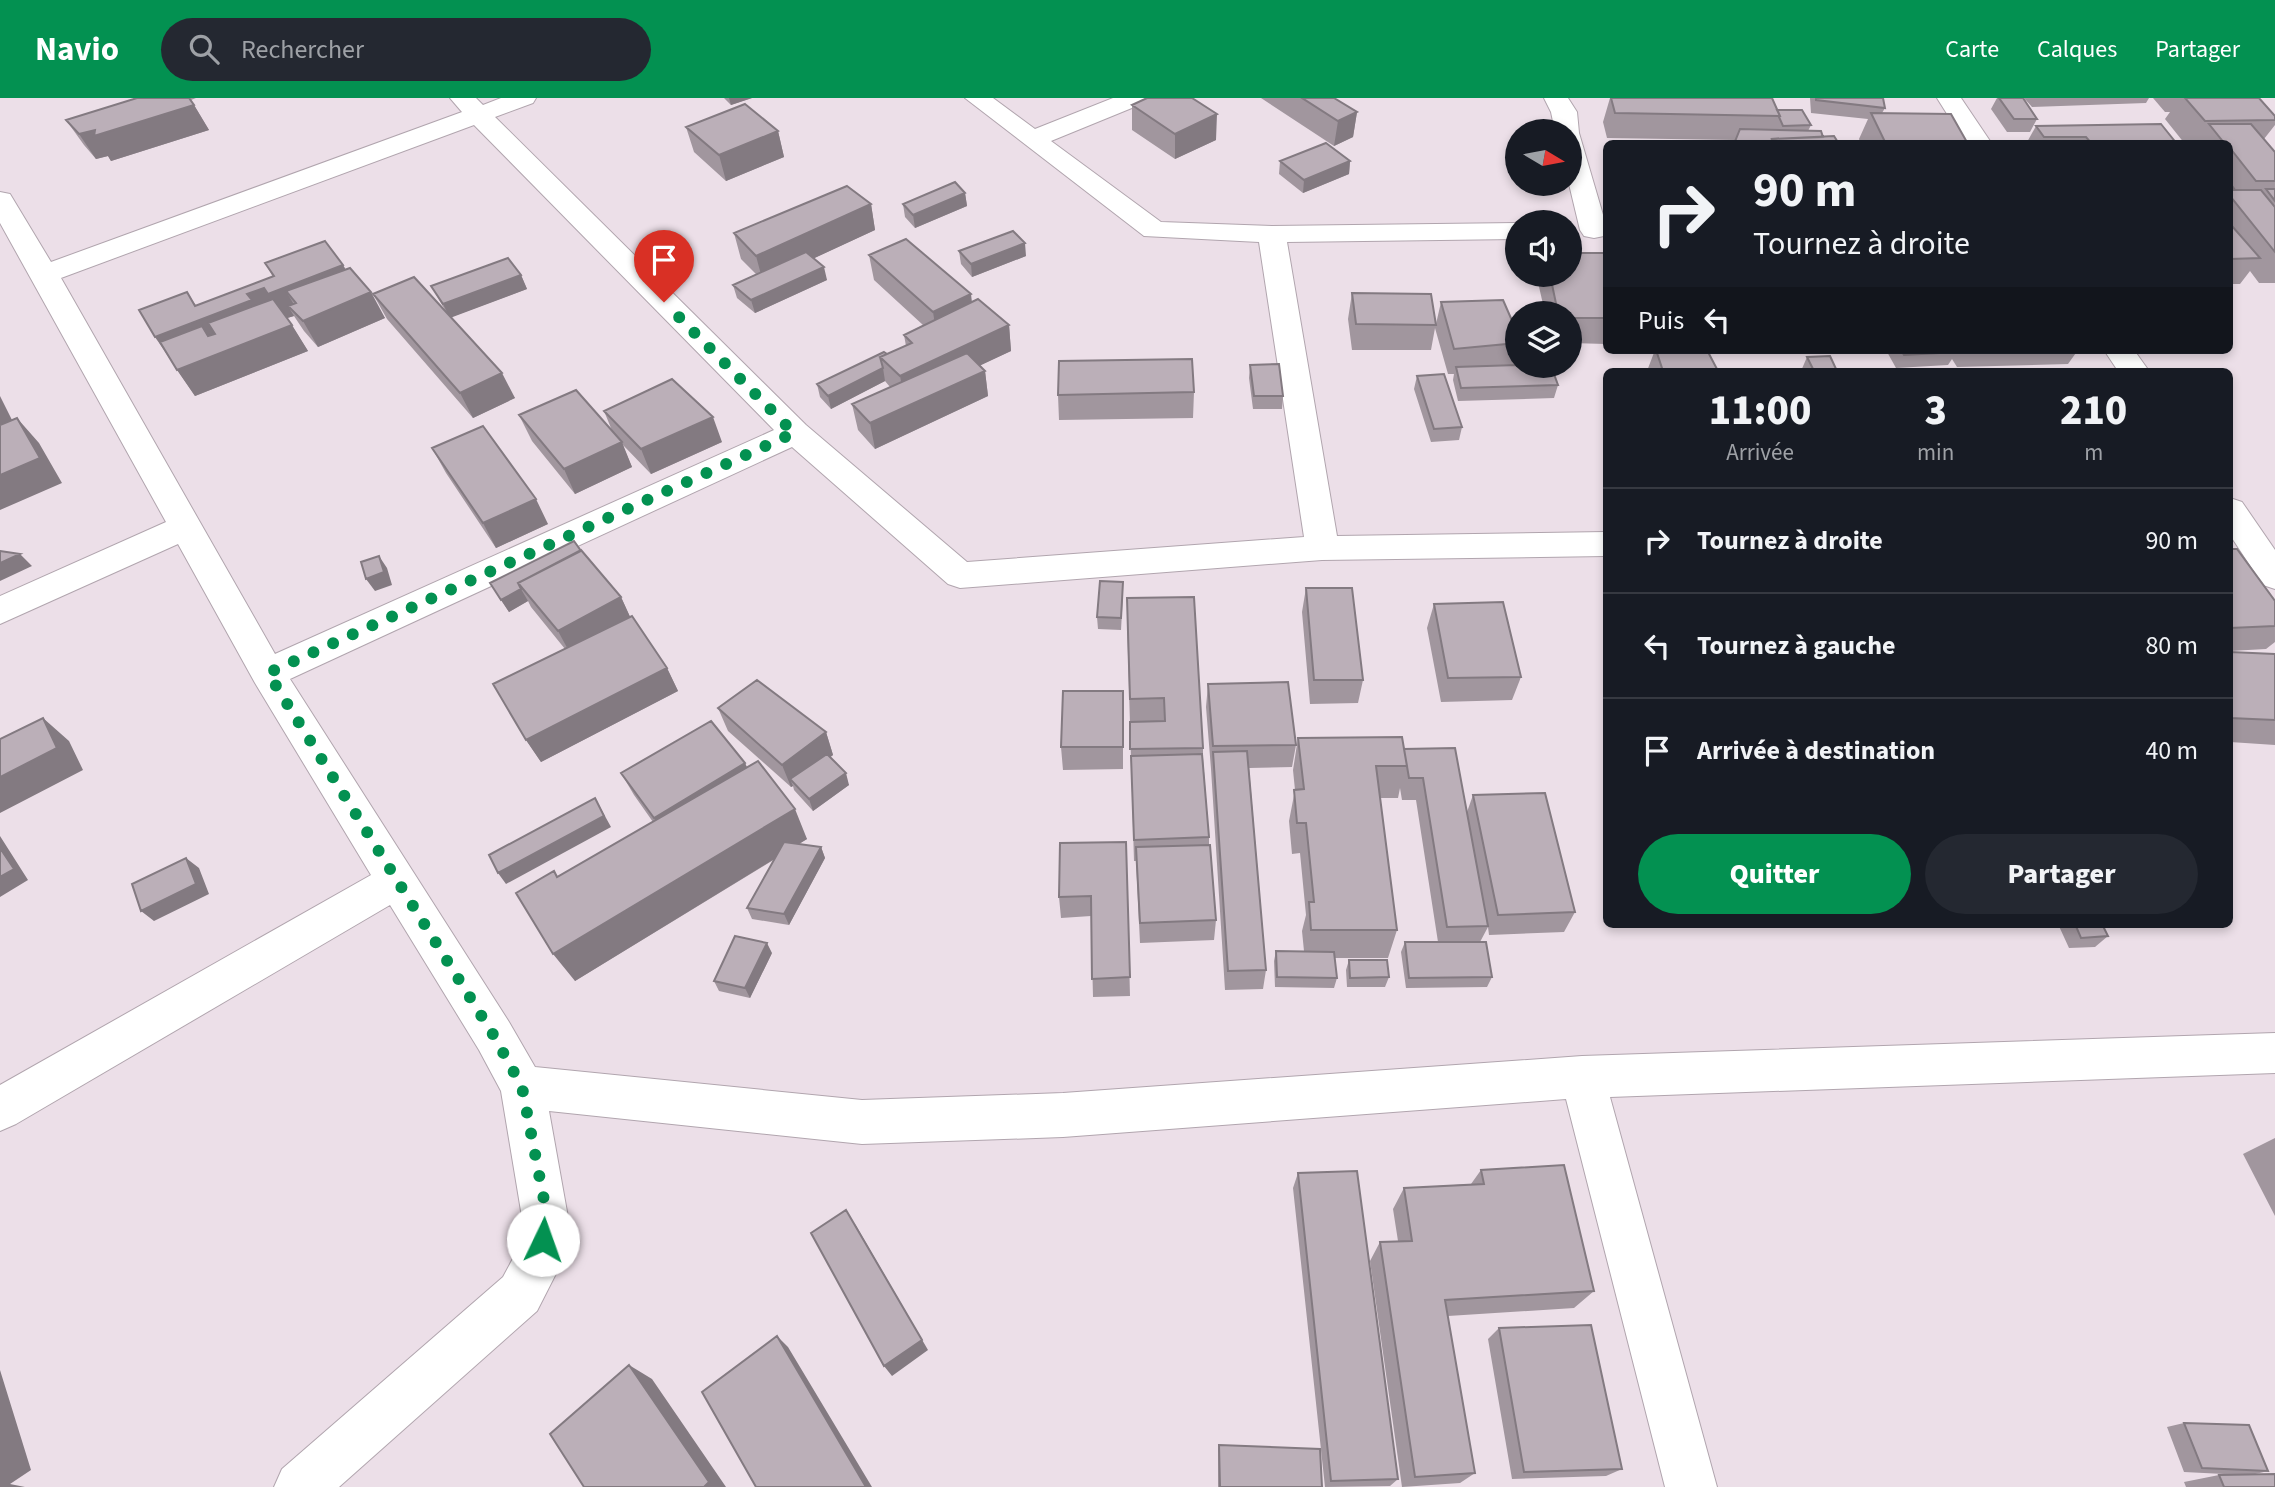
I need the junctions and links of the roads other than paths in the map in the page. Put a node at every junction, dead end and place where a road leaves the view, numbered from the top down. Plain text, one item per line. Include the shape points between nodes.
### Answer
1 (524, 98) edge
2 (976, 98) edge
3 (1135, 98) edge
4 (1556, 98) edge
5 (1949, 98) edge
6 (470, 106) edge
7 (1565, 119) edge
8 (1032, 139) junction
9 (1976, 140) edge
10 (1582, 194) edge
11 (0, 200) edge
12 (1505, 231) edge
13 (1590, 231) edge
14 (1272, 234) junction
15 (45, 274) junction
16 (794, 433) junction
17 (186, 526) junction
18 (2245, 529) edge
19 (1603, 544) edge
20 (1322, 548) junction
21 (2275, 576) edge
22 (0, 611) edge
23 (268, 673) junction
24 (398, 880) junction
25 (2275, 1053) edge
26 (1583, 1077) junction
27 (522, 1087) junction
28 (0, 1109) edge
29 (300, 1487) edge
30 (1691, 1487) edge

1 - 6 street
2 - 8 street
3 - 8 street
4 - 7 street
5 - 9 street
6 - 15 street
6 - 16 street
8 - 14 street via 1152,229
10 - 13 street
11 - 15 street
12 - 14 street
14 - 20 street
15 - 17 street
16 - 20 street via 960,575
16 - 23 street
17 - 22 street
17 - 23 street
18 - 21 street
19 - 20 street
23 - 24 street
24 - 27 street
24 - 28 street
25 - 26 street
26 - 27 street via 1063,1115 862,1122
26 - 30 street
27 - 29 street via 546,1223 540,1258 527,1282 520,1294

